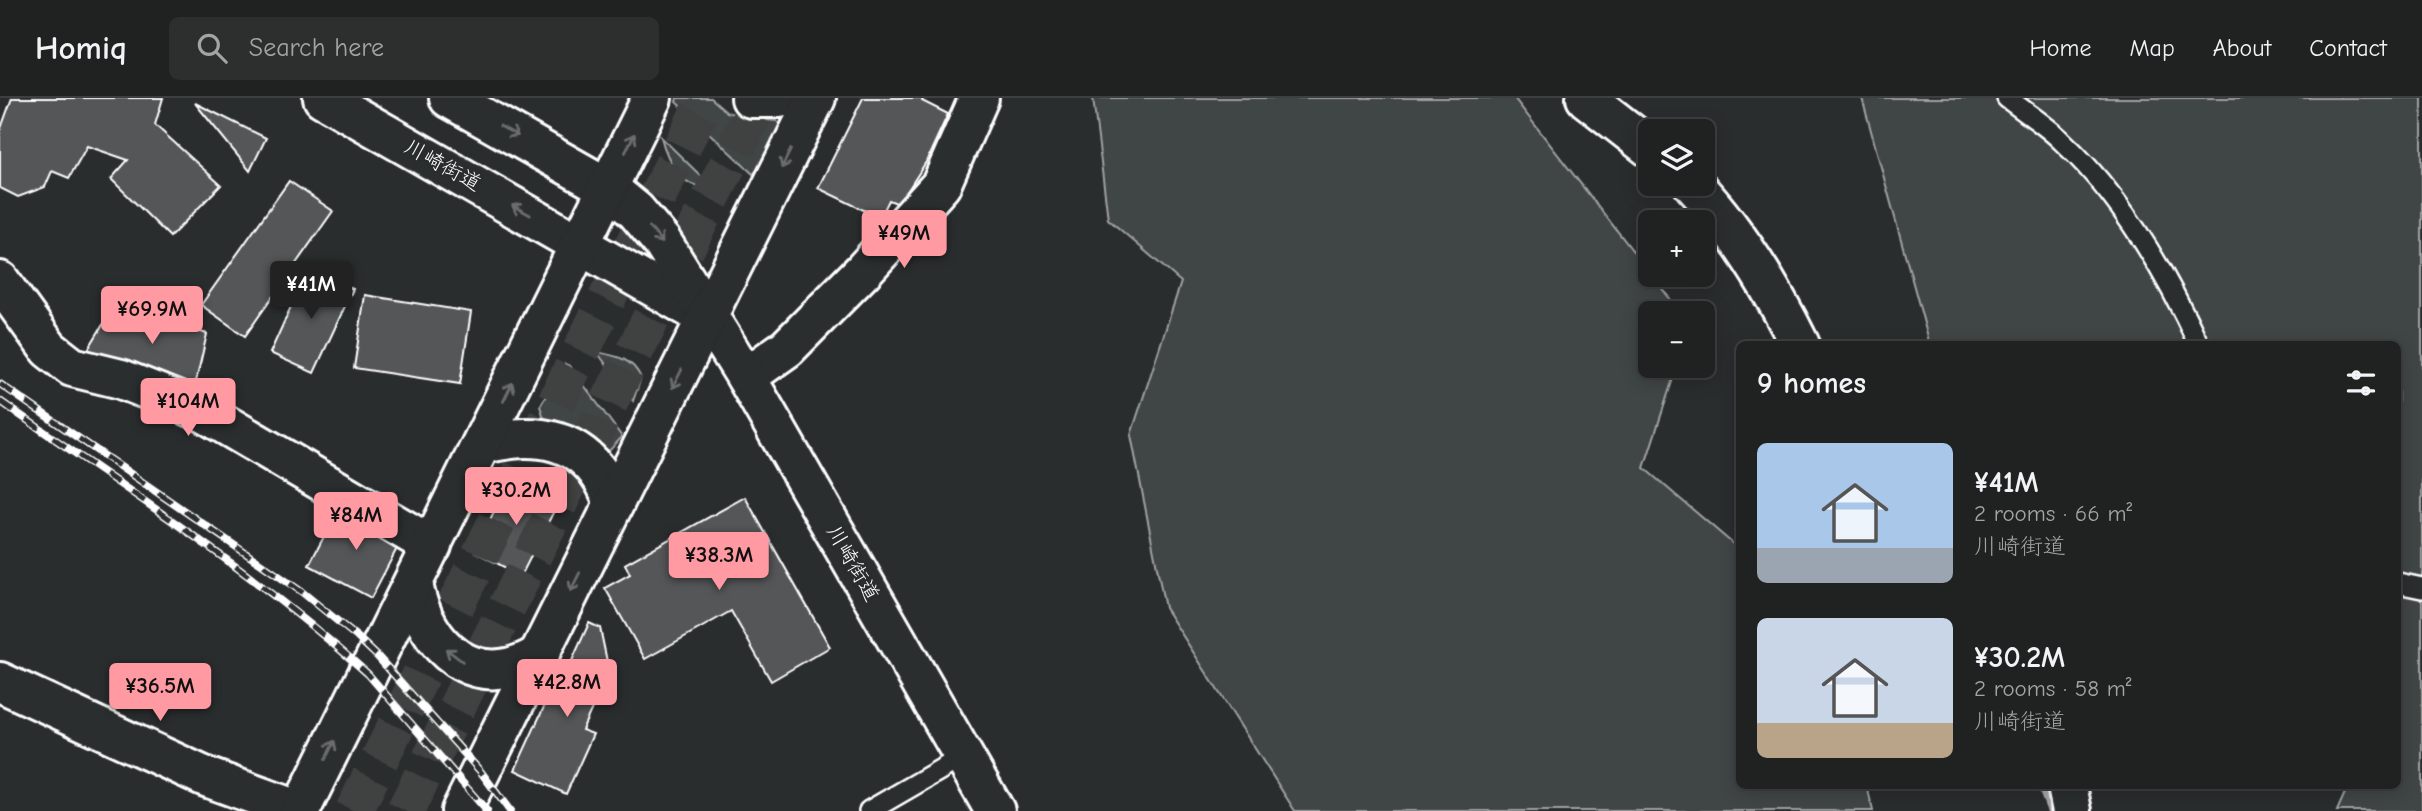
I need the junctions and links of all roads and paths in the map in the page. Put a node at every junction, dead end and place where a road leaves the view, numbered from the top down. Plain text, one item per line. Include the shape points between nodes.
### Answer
1 (323, 98) edge
2 (449, 98) edge
3 (652, 98) edge
4 (751, 98) edge
5 (780, 98) edge
6 (816, 98) edge
7 (979, 98) edge
8 (1586, 98) edge
9 (2007, 98) edge
10 (1638, 139) edge
11 (608, 188) junction
12 (1704, 196) edge
13 (580, 243) junction
14 (0, 281) edge
15 (708, 318) junction
16 (1798, 341) edge
17 (2197, 341) edge
18 (746, 377) junction
19 (482, 443) junction
20 (614, 504) junction
21 (432, 546) junction
22 (413, 584) junction
23 (2401, 584) edge
24 (2422, 588) edge
25 (540, 654) junction
26 (0, 682) edge
27 (964, 756) junction
28 (2068, 789) edge
29 (300, 811) edge
30 (461, 811) edge
31 (869, 811) edge
32 (995, 811) edge
33 (2072, 811) edge

13 -> 1 main road, 川崎街道
2 -> 11 main road, 川崎街道
11 -> 3 main road
4 - 5 main road
6 -> 15 main road
7 - 18 main road via 941,185 787,348
8 - 10 main road
9 - 17 lane via 2061,139 2107,188 2173,288
11 - 13 main road
11 -> 15 main road, 川崎街道 via 636,211 662,242
12 - 16 main road via 1773,291
13 - 15 main road, 川崎街道
19 -> 13 main road
14 - 21 main road via 49,349 72,367 121,379 202,411
15 - 18 main road, 川崎街道
15 -> 20 main road
18 - 27 main road, 川崎街道
19 - 20 main road via 524,438 564,445 596,466
19 - 21 main road
20 -> 25 main road
21 - 22 main road
25 -> 22 main road via 508,668 487,670 464,663 427,628
29 -> 22 main road
23 - 24 lane
25 - 30 main road
26 - 29 main road via 206,777
27 - 31 lane
27 - 32 main road, 川崎街道
28 - 33 main road

